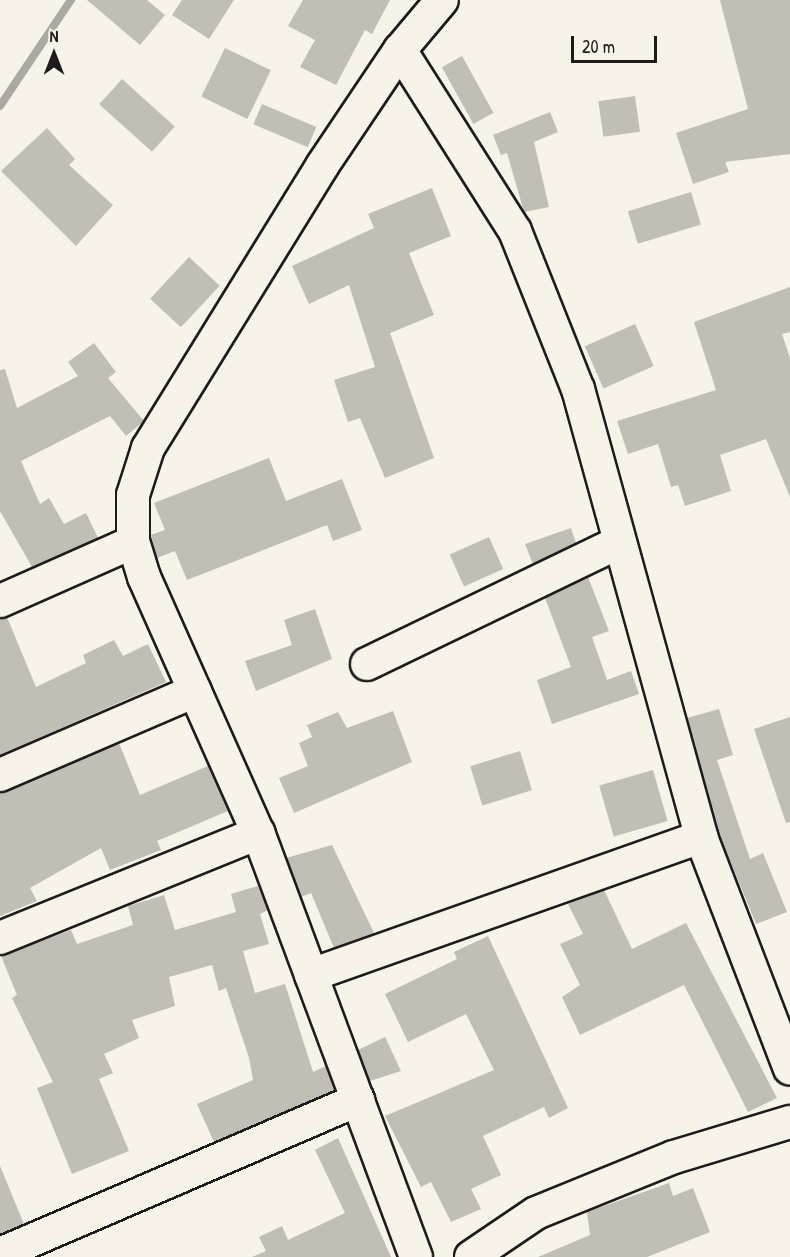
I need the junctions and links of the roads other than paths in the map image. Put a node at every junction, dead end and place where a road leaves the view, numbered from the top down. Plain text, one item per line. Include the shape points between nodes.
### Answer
1 (442, 0) edge
2 (400, 50) junction
3 (133, 542) junction
4 (617, 543) junction
5 (0, 601) edge
6 (367, 664) dead end
7 (195, 691) junction
8 (0, 775) edge
9 (258, 833) junction
10 (701, 837) junction
11 (0, 938) edge
12 (311, 975) junction
13 (790, 1069) edge
14 (358, 1100) junction
15 (790, 1122) edge
16 (0, 1254) edge
17 (416, 1257) edge
18 (471, 1257) edge

1 - 2 street
2 - 3 street via 148,448 133,495
2 - 4 street via 516,231 578,389
3 - 5 street
3 - 7 street
4 - 6 street
4 - 10 street
7 - 8 street
7 - 9 street
9 - 11 street
9 - 12 street
10 - 12 street
10 - 13 street
12 - 14 street
14 - 16 street
14 - 17 street
15 - 18 street via 674,1157 536,1213

